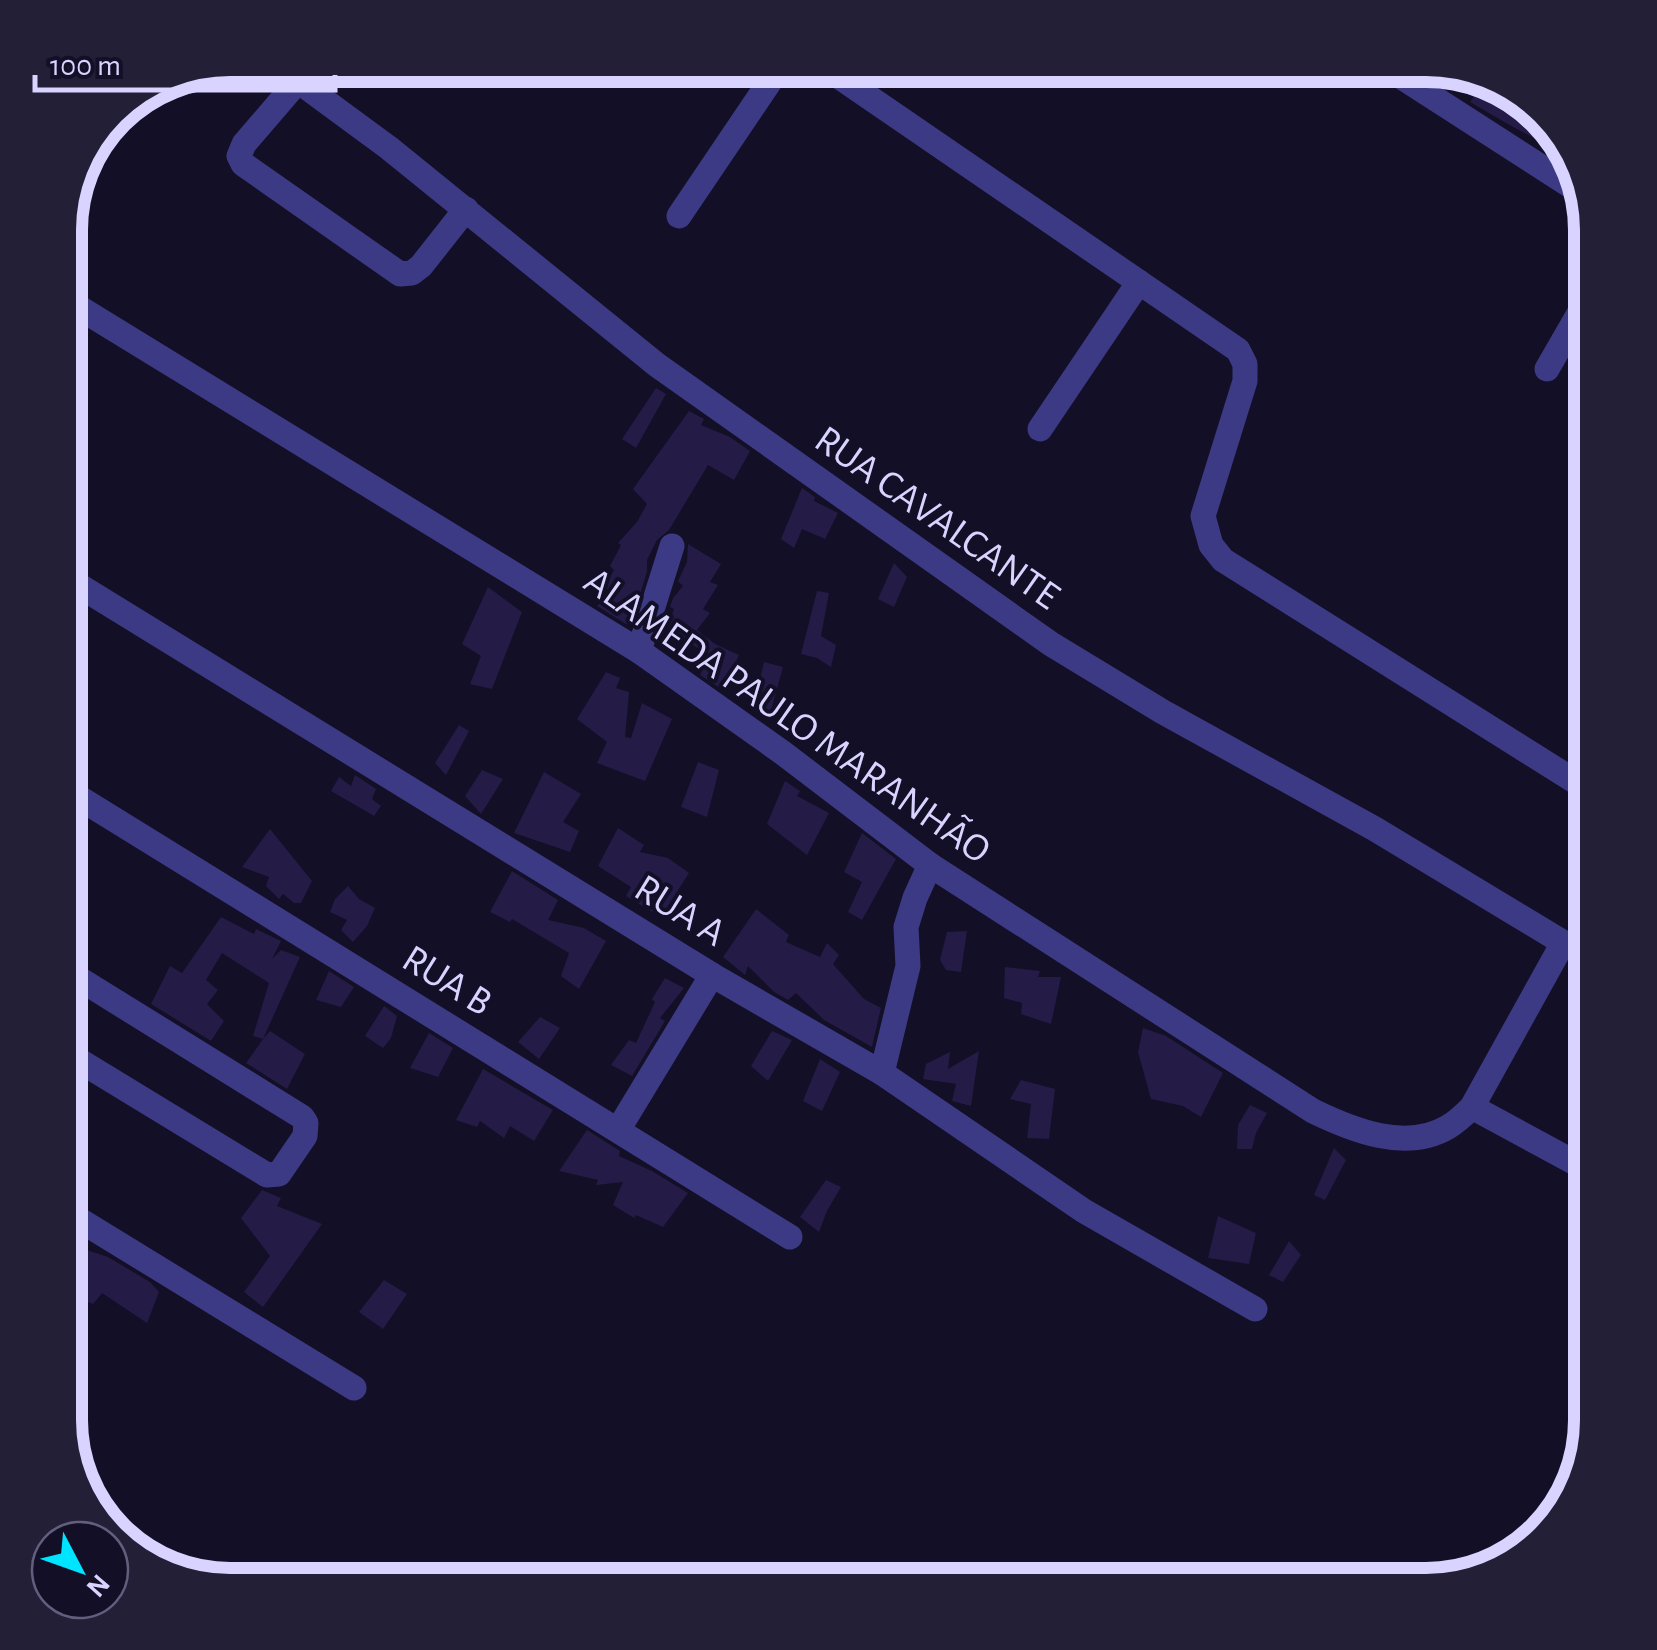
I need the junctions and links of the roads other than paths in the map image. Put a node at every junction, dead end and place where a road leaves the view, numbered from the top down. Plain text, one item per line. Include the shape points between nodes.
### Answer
1 (295, 82) edge
2 (313, 82) edge
3 (770, 82) edge
4 (848, 83) edge
5 (1410, 83) edge
6 (1567, 184) edge
7 (466, 209) junction
8 (679, 216) dead end
9 (1139, 282) junction
10 (83, 310) edge
11 (1574, 323) edge
12 (1547, 369) dead end
13 (1040, 428) dead end
14 (672, 546) dead end
15 (83, 588) edge
16 (639, 651) junction
17 (1574, 781) edge
18 (83, 800) edge
19 (930, 865) junction
20 (1563, 942) junction
21 (1574, 949) edge
22 (712, 975) junction
23 (82, 981) edge
24 (82, 1062) edge
25 (882, 1073) junction
26 (1472, 1107) junction
27 (618, 1130) junction
28 (1574, 1162) edge
29 (82, 1221) edge
30 (790, 1238) dead end
31 (1255, 1309) dead end
32 (354, 1388) dead end

1 - 7 street via 244,144 242,164 400,274 421,266
2 - 7 street, RUA CAVALCANTE
3 - 8 street
4 - 9 street
5 - 6 street
7 - 20 street, RUA CAVALCANTE via 657,365 1050,644
9 - 13 street
9 - 17 street via 1238,350 1244,364 1245,381 1203,516 1205,532 1224,560
10 - 16 street, ALAMEDA PAULO MARANHÃO
11 - 12 street
14 - 16 street
15 - 22 street, RUA A
16 - 19 street, ALAMEDA PAULO MARANHÃO
18 - 27 street, RUA B
19 - 25 street via 906,928 908,966
19 - 26 street, ALAMEDA PAULO MARANHÃO via 1340,1124 1406,1138 1448,1127
20 - 21 street, RUA CAVALCANTE
20 - 26 street
22 - 25 street, RUA A
22 - 27 street
23 - 24 street via 302,1116 305,1136 279,1174 267,1174
25 - 31 street, RUA A via 1084,1211
26 - 28 street
27 - 30 street, RUA B
29 - 32 street

